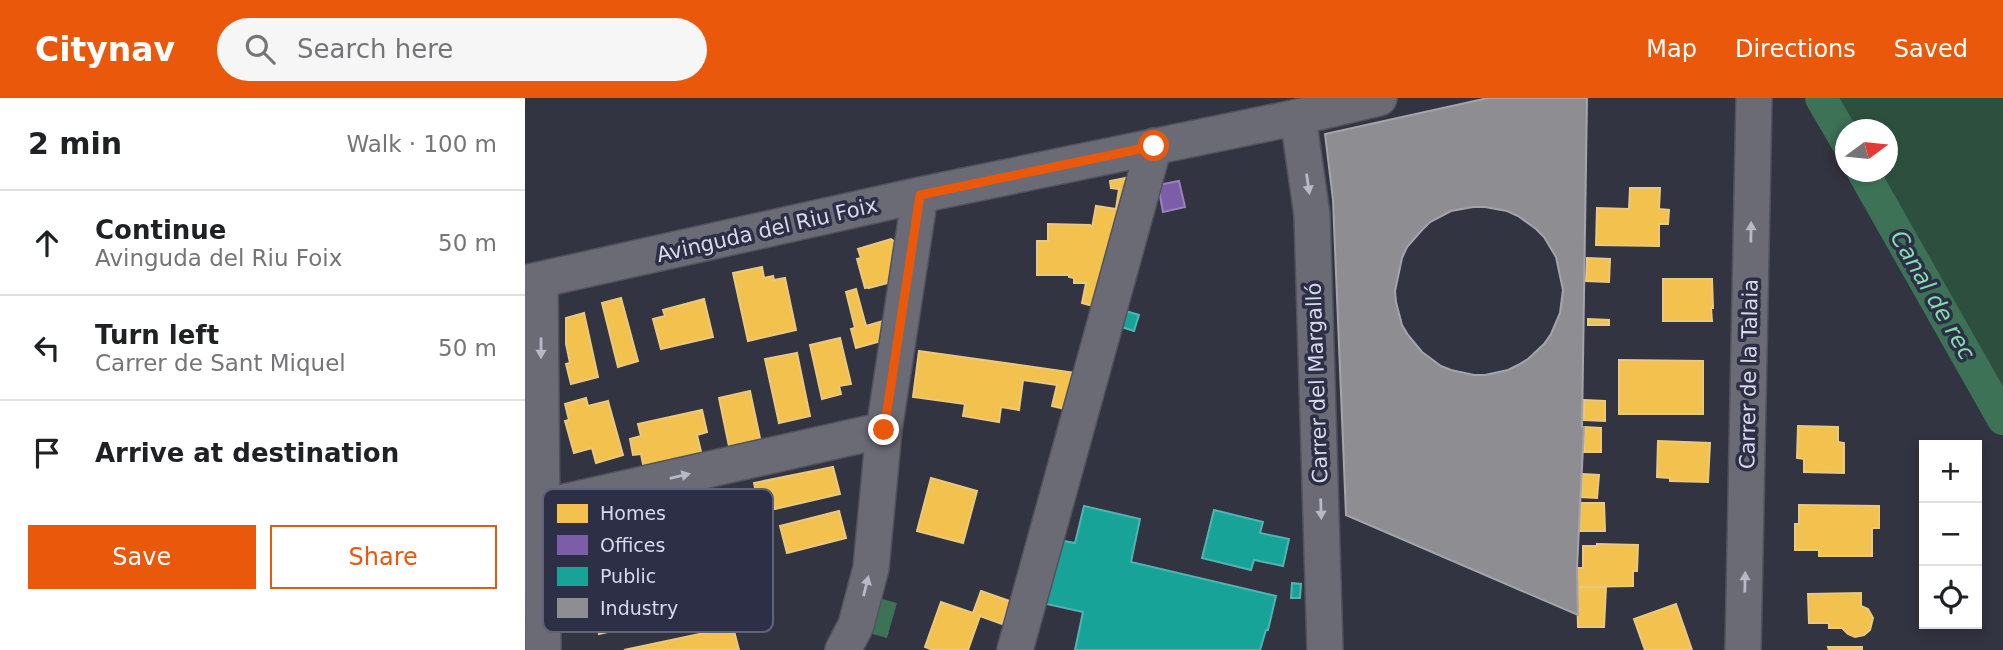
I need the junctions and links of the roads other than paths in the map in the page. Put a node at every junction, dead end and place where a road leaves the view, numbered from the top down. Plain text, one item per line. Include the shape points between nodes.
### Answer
1 (1379, 98) edge
2 (1754, 98) edge
3 (1298, 117) junction
4 (1154, 146) junction
5 (920, 195) junction
6 (533, 282) edge
7 (884, 430) junction
8 (533, 460) edge
9 (622, 489) edge
10 (542, 507) joint
11 (543, 650) edge
12 (842, 650) edge
13 (1015, 650) edge
14 (1325, 650) edge
15 (1744, 650) edge

1 - 3 street, Avinguda del Riu Foix
15 -> 2 street, Carrer de la Talaia
3 - 4 street, Avinguda del Riu Foix
3 -> 14 street, Carrer del Margalló via 1312,215
4 - 5 street, Avinguda del Riu Foix
4 - 13 street
5 - 6 street, Avinguda del Riu Foix
5 - 7 street
6 -> 8 street
9 -> 7 street
12 -> 7 street via 856,625 871,568
8 - 10 street
10 - 11 street

